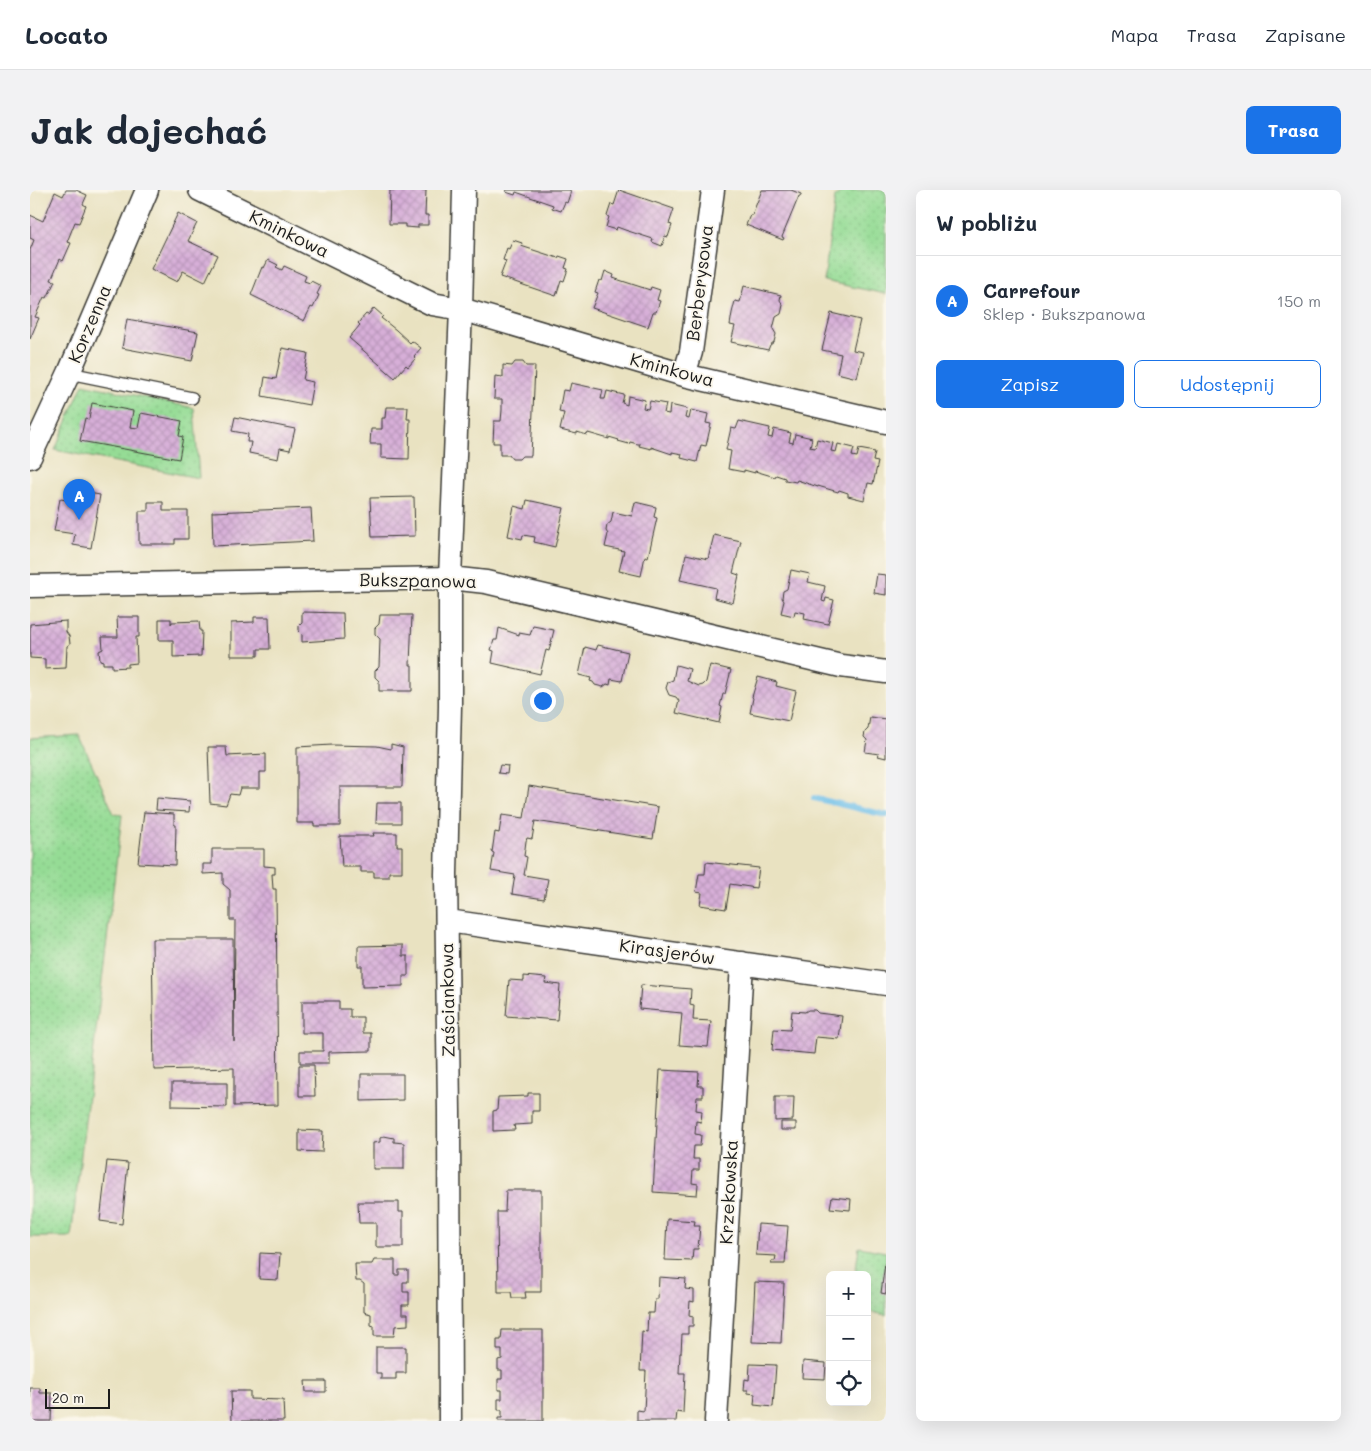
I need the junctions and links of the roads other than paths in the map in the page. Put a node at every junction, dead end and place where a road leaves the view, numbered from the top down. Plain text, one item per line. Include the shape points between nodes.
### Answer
1 (146, 190) edge
2 (200, 190) edge
3 (464, 190) edge
4 (713, 190) edge
5 (461, 309) junction
6 (70, 373) junction
7 (684, 375) junction
8 (192, 398) dead end
9 (886, 422) edge
10 (30, 458) edge
11 (450, 578) junction
12 (30, 586) edge
13 (886, 672) edge
14 (448, 921) junction
15 (742, 962) junction
16 (886, 984) edge
17 (450, 1421) edge
18 (716, 1421) edge

1 - 6 street, Korzenna
2 - 5 street, Kminkowa via 432,304
3 - 5 street
4 - 7 street, Berberysowa via 691,352
5 - 7 street, Kminkowa
5 - 11 street
6 - 8 lane
6 - 10 street, Korzenna
7 - 9 street, Kminkowa
11 - 12 street, Bukszpanowa
11 - 13 street, Bukszpanowa via 486,582 841,666
11 - 14 street, Zaściankowa
14 - 15 street, Kirasjerów
14 - 17 street, Zaściankowa
15 - 16 street, Kirasjerów
15 - 18 street, Krzekowska

